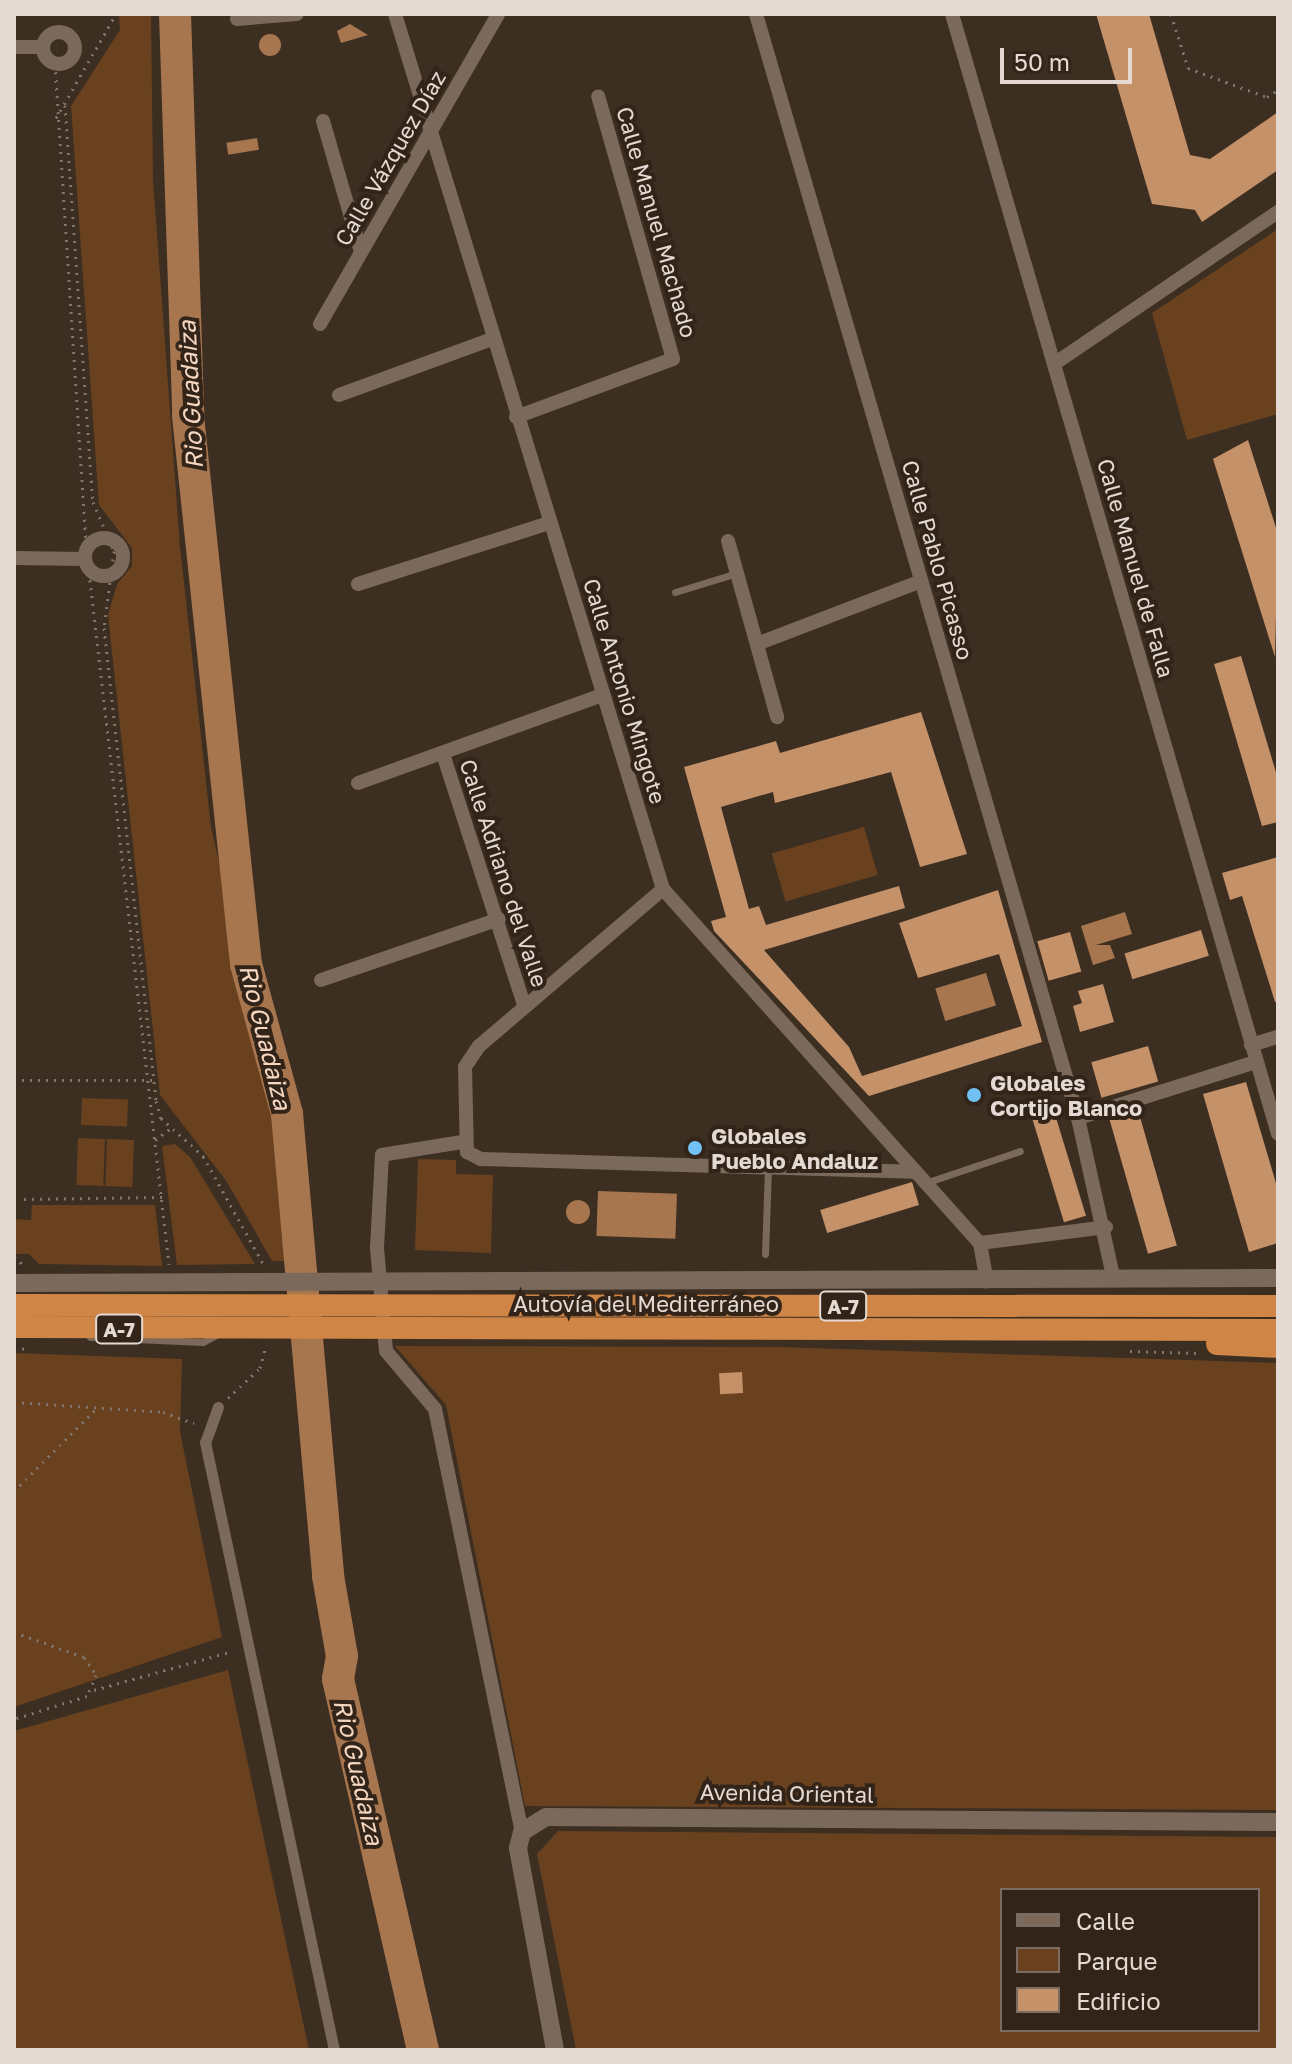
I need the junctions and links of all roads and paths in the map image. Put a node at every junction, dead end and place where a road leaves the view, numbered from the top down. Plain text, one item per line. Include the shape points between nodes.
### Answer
1 (116, 14) edge
2 (297, 14) edge
3 (395, 14) edge
4 (498, 14) edge
5 (756, 14) edge
6 (952, 14) edge
7 (1171, 14) edge
8 (237, 19) dead end
9 (14, 47) edge
10 (42, 47) junction
11 (55, 64) junction
12 (1278, 90) edge
13 (598, 96) dead end
14 (65, 105) junction
15 (56, 118) junction
16 (323, 121) dead end
17 (430, 134) junction
18 (1278, 212) edge
19 (361, 252) junction
20 (320, 324) dead end
21 (492, 339) junction
22 (1054, 364) junction
23 (339, 395) dead end
24 (516, 417) junction
25 (549, 523) junction
26 (112, 539) junction
27 (728, 541) dead end
28 (14, 558) edge
29 (87, 559) junction
30 (737, 573) junction
31 (114, 574) junction
32 (921, 581) junction
33 (358, 584) dead end
34 (675, 592) dead end
35 (757, 644) junction
36 (603, 695) junction
37 (777, 717) dead end
38 (443, 754) junction
39 (358, 783) dead end
40 (663, 889) junction
41 (499, 919) junction
42 (321, 980) dead end
43 (524, 1005) junction
44 (1278, 1037) edge
45 (1251, 1045) junction
46 (1256, 1062) junction
47 (14, 1080) edge
48 (147, 1080) junction
49 (154, 1080) junction
50 (1078, 1118) junction
51 (1278, 1134) edge
52 (155, 1140) junction
53 (462, 1142) junction
54 (1020, 1151) dead end
55 (768, 1168) junction
56 (913, 1172) junction
57 (925, 1183) junction
58 (162, 1197) junction
59 (24, 1199) dead end
60 (1106, 1227) junction
61 (980, 1243) junction
62 (765, 1254) dead end
63 (14, 1257) edge
64 (28, 1268) dead end
65 (170, 1270) dead end
66 (1278, 1278) edge
67 (1114, 1280) junction
68 (987, 1281) junction
69 (14, 1283) edge
70 (216, 1296) junction
71 (426, 1296) junction
72 (14, 1305) edge
73 (1271, 1305) edge
74 (14, 1327) edge
75 (1278, 1330) edge
76 (1158, 1331) junction
77 (1278, 1347) edge
78 (14, 1402) edge
79 (218, 1407) dead end
80 (96, 1409) junction
81 (194, 1423) dead end
82 (14, 1491) edge
83 (14, 1632) edge
84 (248, 1646) junction
85 (92, 1690) junction
86 (14, 1719) edge
87 (1278, 1822) edge
88 (522, 1832) junction
89 (334, 2050) edge
90 (555, 2050) edge

1 - 14 path
2 - 8 street
3 - 17 street, Calle Antonio Mingote
4 - 17 street, Calle Vázquez Díaz
5 - 32 street, Calle Pablo Picasso
6 - 22 street, Calle Manuel de Falla
7 - 12 path via 1188,68 1267,97
9 - 10 street
10 - 11 street
10 - 11 street via 53,32 73,39 71,59
11 - 15 path
13 - 24 street, Calle Manuel Machado via 673,359
14 - 15 path
14 - 26 path via 93,502
15 - 29 path
16 - 19 street
17 - 19 street, Calle Vázquez Díaz
17 - 21 street, Calle Antonio Mingote
18 - 22 street
19 - 20 street, Calle Vázquez Díaz
21 - 23 street
21 - 24 street, Calle Antonio Mingote
22 - 45 street, Calle Manuel de Falla
24 - 25 street, Calle Antonio Mingote
25 - 33 street
25 - 36 street, Calle Antonio Mingote
26 - 29 street
26 - 31 path
26 - 31 street via 124,555
27 - 30 street
28 - 29 street
29 - 31 street
29 - 48 path
30 - 34 lane
30 - 35 street
31 - 49 path via 104,628
32 - 35 street
32 - 50 street, Calle Pablo Picasso
35 - 37 street
36 - 38 street
36 - 40 street, Calle Antonio Mingote
38 - 39 street
38 - 41 street, Calle Adriano del Valle
40 - 43 street
40 - 56 street, Calle Antonio Mingote
41 - 42 street
41 - 43 street, Calle Adriano del Valle
43 - 53 street via 465,1067
44 - 45 street
45 - 46 street, Calle Manuel de Falla
46 - 50 street
46 - 51 street, Calle Manuel de Falla
47 - 48 path
48 - 49 path
48 - 52 path
49 - 52 path via 161,1118 171,1128
50 - 60 street, Calle Pablo Picasso
52 - 58 path
53 - 55 street via 481,1159
53 - 88 street via 382,1155 377,1248 386,1351 435,1409
54 - 57 lane
55 - 56 street
55 - 62 lane
56 - 57 street, Calle Antonio Mingote
57 - 61 street, Calle Antonio Mingote
58 - 59 path
58 - 65 path
60 - 61 street
60 - 67 street, Calle Pablo Picasso
61 - 68 street
63 - 64 path
66 - 67 street
67 - 68 street
68 - 71 street
69 - 70 street
70 - 71 highway, Autovía del Mediterráneo / A-7
70 - 72 highway, Autovía del Mediterráneo / A-7
71 - 73 highway, Autovía del Mediterráneo / A-7
74 - 76 highway, Autovía del Mediterráneo / A-7
75 - 76 highway, Autovía del Mediterráneo / A-7
76 - 77 highway via 1209,1344
78 - 80 path
79 - 84 street via 205,1442
80 - 81 path via 163,1412
80 - 82 path
83 - 85 path via 84,1657 96,1675
84 - 85 path
84 - 89 street
85 - 86 path
87 - 88 street, Avenida Oriental via 561,1815
88 - 90 street via 518,1865

